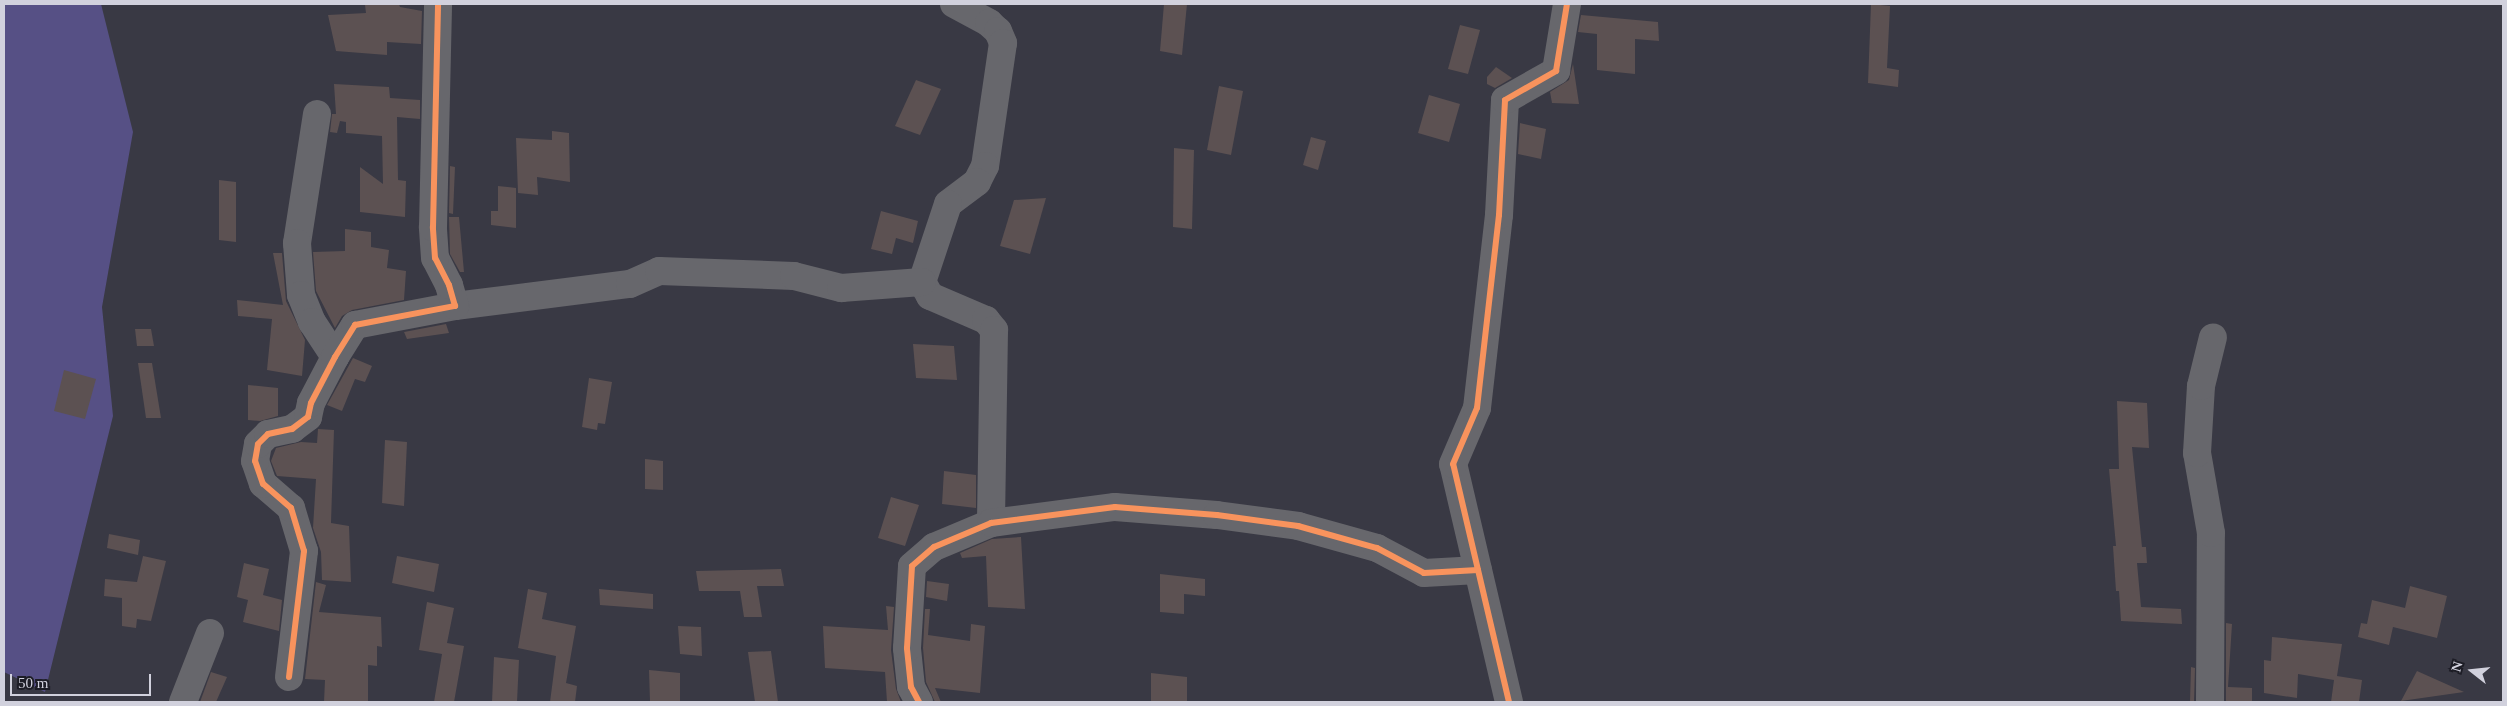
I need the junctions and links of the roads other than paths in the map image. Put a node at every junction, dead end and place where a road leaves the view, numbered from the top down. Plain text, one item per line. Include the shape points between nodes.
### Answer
1 (438, 4) edge
2 (954, 4) edge
3 (1567, 4) edge
4 (317, 114) dead end
5 (922, 282) junction
6 (455, 306) junction
7 (2213, 337) dead end
8 (334, 357) junction
9 (991, 524) junction
10 (1478, 570) junction
11 (210, 633) dead end
12 (289, 677) dead end
13 (183, 702) edge
14 (919, 702) edge
15 (1509, 702) edge
16 (2210, 702) edge

1 - 6 street via 433,227 435,258 449,285
2 - 5 street via 989,23 998,31 1003,43 985,166 977,182 948,204
3 - 10 street via 1556,70 1506,100 1500,215 1477,408 1453,464
4 - 8 street via 296,243 301,295 312,322
5 - 6 street via 841,288 794,276 659,271 630,284
5 - 9 street via 930,296 986,320 994,330
6 - 8 street via 355,325
7 - 16 street via 2201,386 2197,453 2211,533
8 - 12 street via 311,403 308,417 292,429 268,434 258,444 255,461 263,484 291,508 304,551
9 - 10 street via 1115,507 1216,515 1298,526 1377,548 1424,573
9 - 14 street via 934,547 912,566 907,648 911,687
10 - 15 street
11 - 13 street

